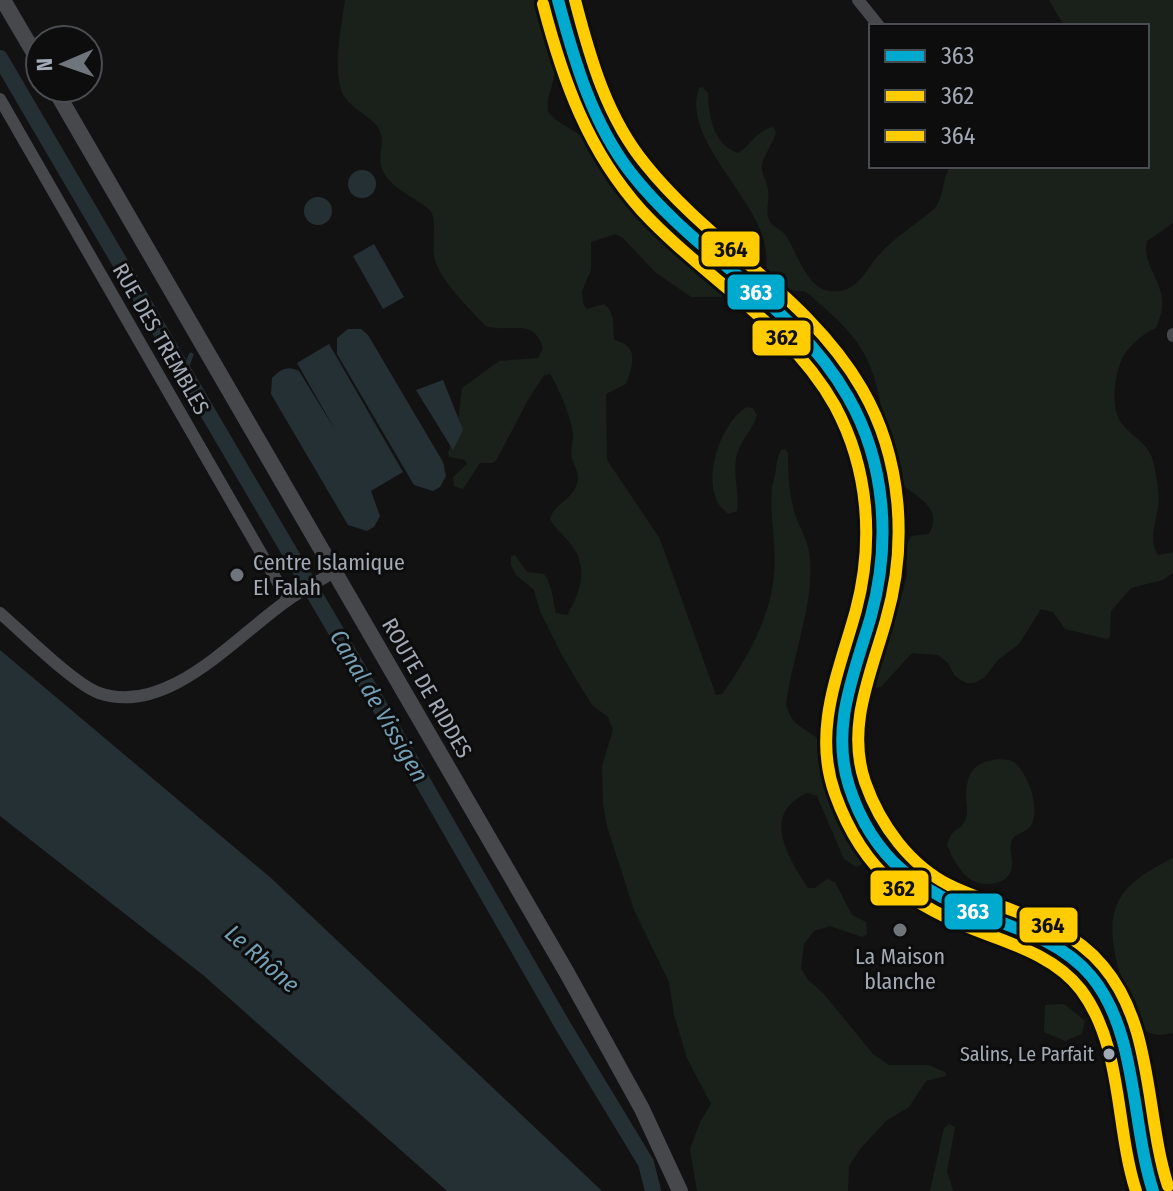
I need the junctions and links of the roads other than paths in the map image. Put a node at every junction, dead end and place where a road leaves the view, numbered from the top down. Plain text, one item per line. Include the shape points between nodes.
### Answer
1 (3, 0) edge
2 (558, 0) edge
3 (858, 0) edge
4 (877, 24) edge
5 (24, 36) edge
6 (0, 99) edge
7 (63, 104) edge
8 (334, 572) junction
9 (288, 600) junction
10 (0, 613) edge
11 (680, 1191) edge
12 (1153, 1191) edge

1 - 5 street
2 - 12 main road via 597,117 629,172 814,350 845,392 870,445 884,513 882,565 842,724 848,781 866,824 895,864 932,893 1040,938 1093,978 1120,1035 1140,1152
3 - 4 street
6 - 9 street, RUE DES TREMBLES
7 - 8 street, ROUTE DE RIDDES
8 - 9 street
8 - 11 street, ROUTE DE RIDDES via 567,973
9 - 10 street via 177,684 125,699 97,693

